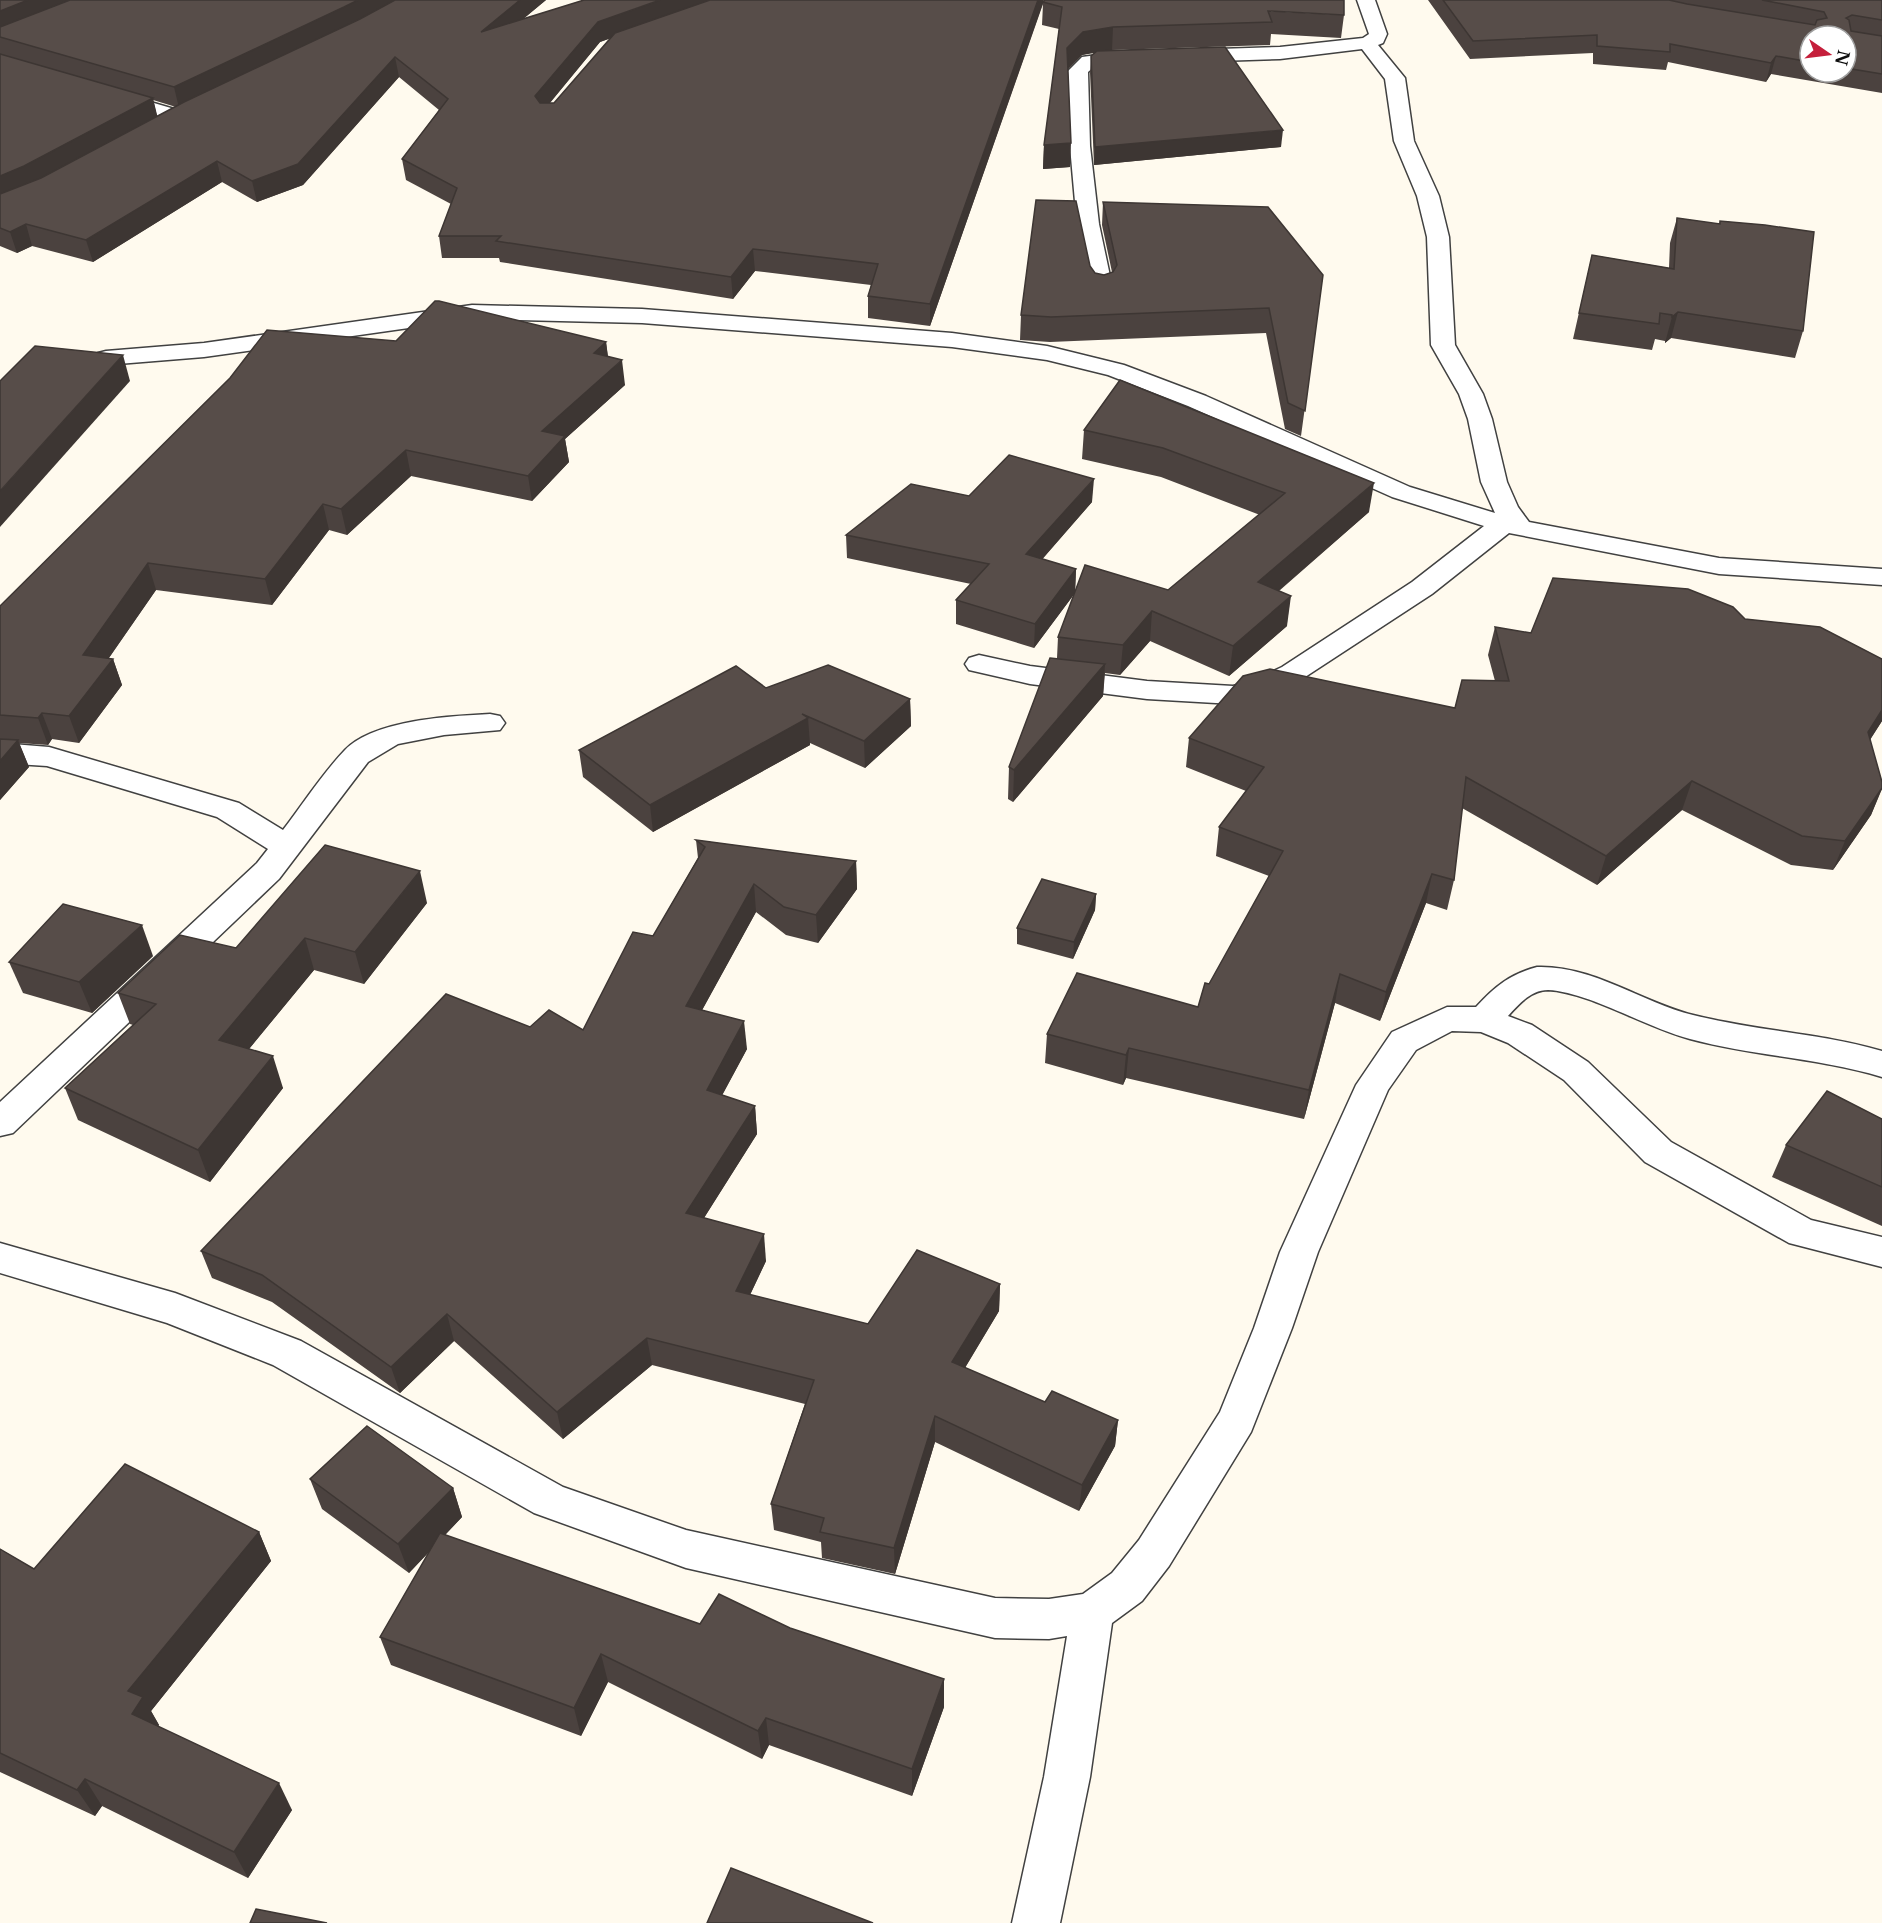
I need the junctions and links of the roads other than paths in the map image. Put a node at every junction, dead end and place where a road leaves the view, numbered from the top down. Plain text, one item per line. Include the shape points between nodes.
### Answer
1 (1366, 0) edge
2 (1367, 43) junction
3 (97, 92) edge
4 (202, 106) edge
5 (181, 117) junction
6 (160, 128) edge
7 (1102, 290) edge
8 (106, 358) edge
9 (1512, 526) junction
10 (1882, 577) edge
11 (980, 664) dead end
12 (490, 723) dead end
13 (0, 753) edge
14 (287, 847) junction
15 (1484, 1020) junction
16 (1882, 1064) edge
17 (0, 1123) edge
18 (1882, 1252) edge
19 (0, 1258) edge
20 (1092, 1612) junction
21 (1036, 1923) edge

1 - 2 street via 1378,34
2 - 7 street via 1280,53 1089,60 1077,71 1088,224
2 - 9 street via 1395,78 1404,141 1428,196 1438,237 1443,345 1480,419 1494,482
3 - 5 street
4 - 5 street
5 - 6 street
8 - 9 street via 204,350 472,312 642,316 952,340 1047,352 1116,370 1197,401 1401,492
9 - 10 street via 1719,566
9 - 11 street via 1292,673 1259,689 1233,695 1147,690 1030,675
12 - 14 street via 390,736 357,755
13 - 14 street via 49,757 228,810
14 - 17 street via 268,871
15 - 16 street via 1517,986 1539,978 1566,981 1667,1019
15 - 18 street via 1520,1034 1576,1071 1658,1152 1803,1233
15 - 20 street via 1447,1019 1404,1041 1373,1085 1299,1252 1237,1420 1154,1554 1127,1587
19 - 20 street via 175,1309 286,1353 549,1500 686,1549 995,1617 1049,1619
20 - 21 street via 1067,1777

